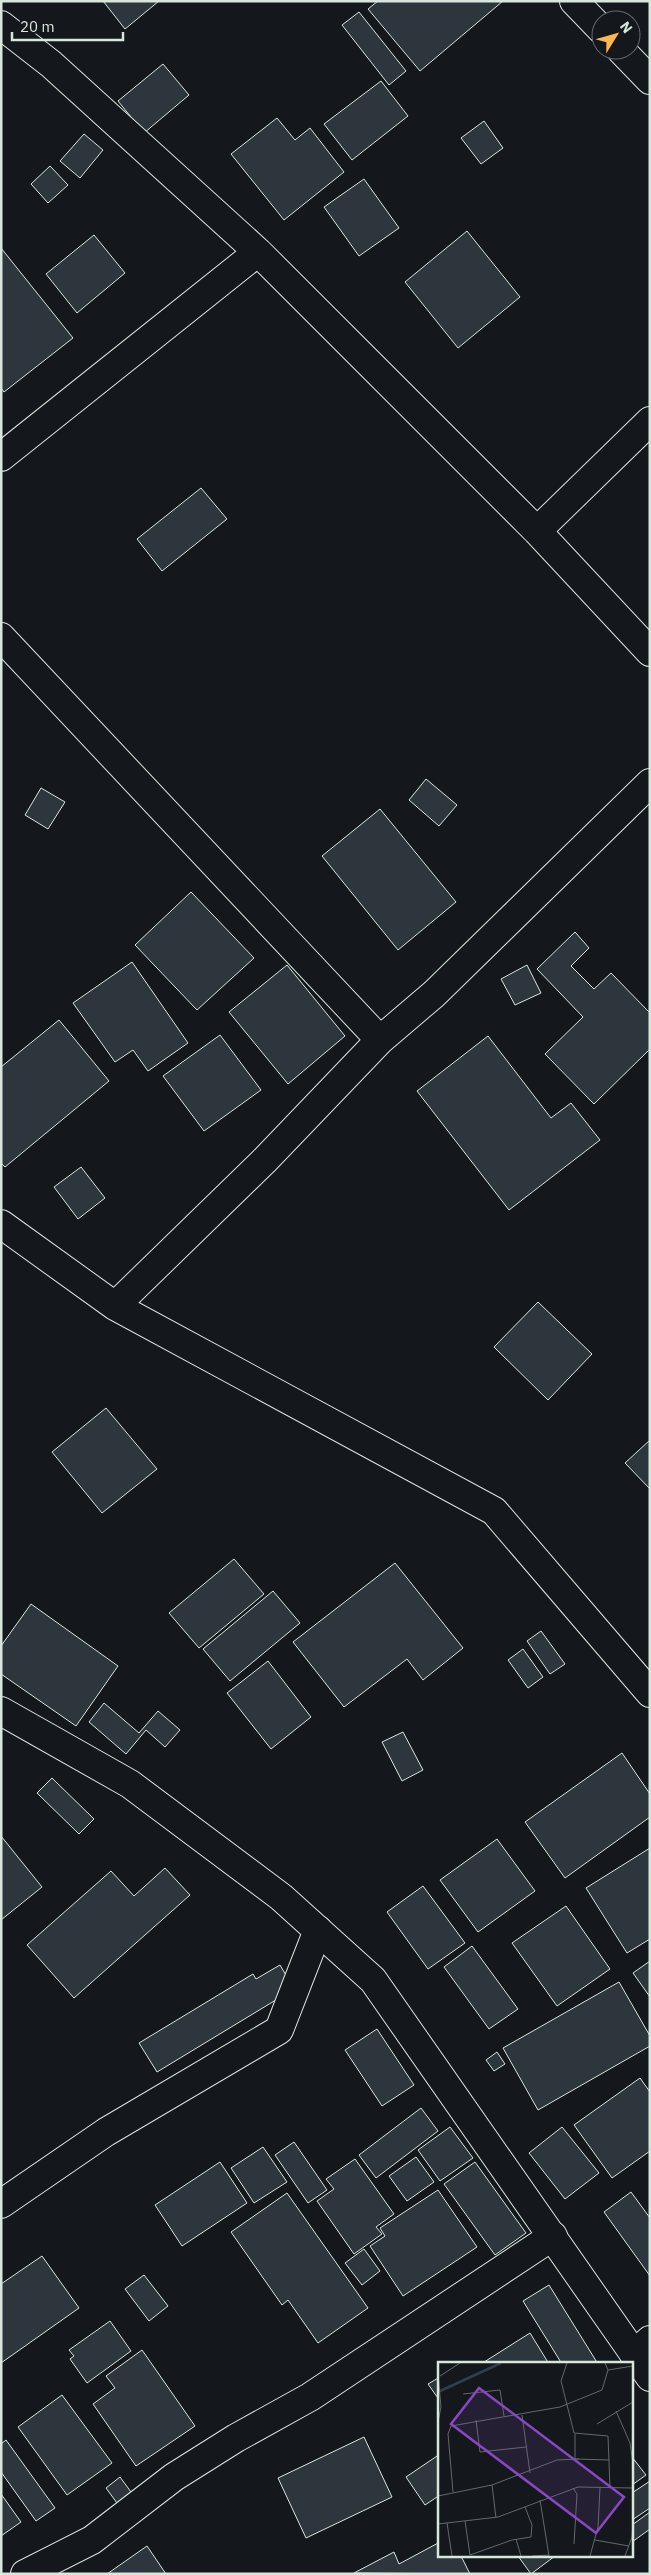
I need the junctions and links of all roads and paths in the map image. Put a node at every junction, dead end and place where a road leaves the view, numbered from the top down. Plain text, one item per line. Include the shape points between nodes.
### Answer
1 (574, 1) edge
2 (591, 19) edge
3 (1, 25) edge
4 (631, 60) edge
5 (650, 80) edge
6 (258, 252) junction
7 (650, 421) edge
8 (1, 457) edge
9 (537, 531) junction
10 (1, 636) edge
11 (650, 652) edge
12 (650, 783) edge
13 (380, 1040) junction
14 (1, 1224) edge
15 (115, 1306) junction
16 (650, 1693) edge
17 (1, 1711) edge
18 (318, 1930) junction
19 (1, 2204) edge
20 (553, 2236) junction
21 (642, 2347) edge
22 (650, 2377) edge
23 (25, 2574) edge

1 - 2 street
3 - 6 street via 51,64
4 - 5 street
6 - 8 street
6 - 9 street
7 - 9 street
9 - 11 street
10 - 13 street
12 - 13 street via 434,994
13 - 15 street via 264,1161
14 - 15 street
15 - 16 street via 494,1511
17 - 18 street via 130,1784 281,1897
18 - 19 street via 279,2030 106,2132
18 - 20 street via 374,1980
20 - 21 street
20 - 23 street via 310,2397 174,2477 92,2540
21 - 22 street

